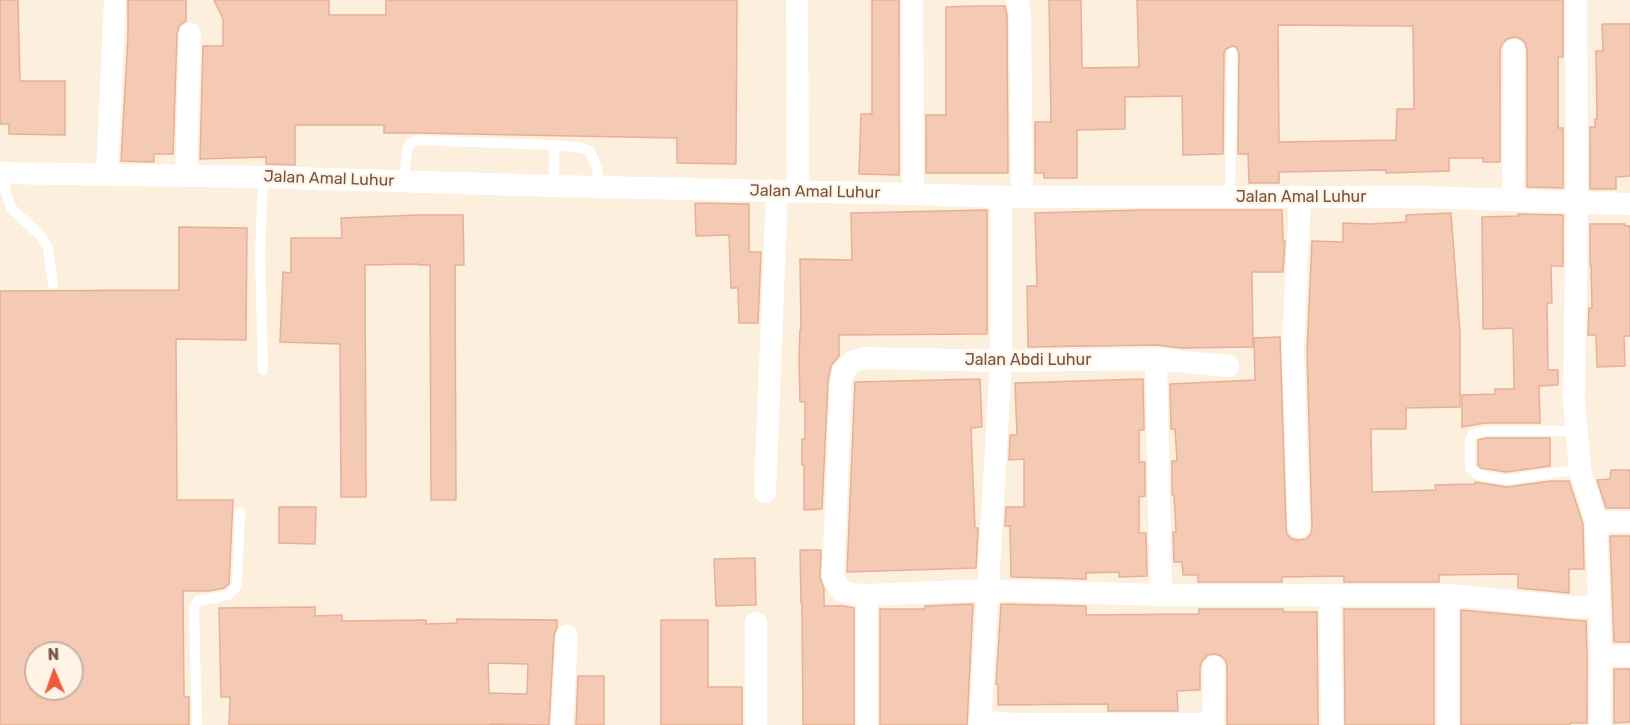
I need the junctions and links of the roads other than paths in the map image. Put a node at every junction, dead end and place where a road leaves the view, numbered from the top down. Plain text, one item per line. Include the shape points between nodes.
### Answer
1 (797, 0) edge
2 (912, 0) edge
3 (1017, 0) edge
4 (1576, 0) edge
5 (114, 2) dead end
6 (190, 34) dead end
7 (1514, 51) dead end
8 (1232, 53) dead end
9 (554, 145) junction
10 (2, 173) edge
11 (108, 174) junction
12 (186, 176) junction
13 (264, 177) junction
14 (404, 181) junction
15 (554, 186) junction
16 (601, 187) junction
17 (787, 192) junction
18 (913, 194) junction
19 (1011, 197) junction
20 (1230, 197) junction
21 (1300, 198) junction
22 (1513, 199) junction
23 (1577, 202) junction
24 (1630, 204) edge
25 (52, 284) dead end
26 (1156, 359) junction
27 (1001, 362) junction
28 (1228, 366) dead end
29 (263, 370) dead end
30 (1578, 431) junction
31 (1580, 469) junction
32 (765, 492) dead end
33 (240, 513) dead end
34 (1596, 522) junction
35 (1630, 522) edge
36 (1299, 526) dead end
37 (987, 590) junction
38 (867, 595) junction
39 (1161, 595) junction
40 (1330, 596) junction
41 (1448, 596) junction
42 (1598, 608) junction
43 (756, 623) dead end
44 (567, 636) dead end
45 (1601, 656) junction
46 (1630, 656) edge
47 (1214, 668) dead end
48 (980, 723) edge
49 (1213, 724) edge
50 (197, 725) edge
51 (562, 725) edge
52 (756, 725) edge
53 (867, 725) edge
54 (1332, 725) edge
55 (1448, 725) edge
56 (1600, 725) edge

1 - 17 street
2 - 18 street
3 - 19 street via 1020,13
4 - 23 street
5 - 11 street
6 - 12 street
7 - 22 street
8 - 20 lane
9 - 14 lane via 416,140 407,149
9 - 15 lane
9 - 16 lane via 590,151
10 - 11 street, Jalan Amal Luhur
10 - 25 lane via 10,208 40,235 48,248
11 - 12 street, Jalan Amal Luhur
12 - 13 street, Jalan Amal Luhur
13 - 14 street, Jalan Amal Luhur
13 - 29 lane via 260,255
14 - 15 street, Jalan Amal Luhur
15 - 16 street, Jalan Amal Luhur
16 - 17 street, Jalan Amal Luhur
17 - 18 street, Jalan Amal Luhur
17 - 32 street
18 - 19 street, Jalan Amal Luhur
19 - 20 street, Jalan Amal Luhur
19 - 27 street
20 - 21 street, Jalan Amal Luhur
21 - 22 street, Jalan Amal Luhur
21 - 36 street via 1293,351
22 - 23 street, Jalan Amal Luhur
23 - 24 street, Jalan Amal Luhur
23 - 30 street via 1574,400
26 - 27 street, Jalan Abdi Luhur
26 - 28 street, Jalan Abdi Luhur
26 - 39 street
27 - 37 street
27 - 38 street, Jalan Abdi Luhur via 865,358 844,370 833,578 843,591
30 - 31 street
30 - 31 lane via 1473,434 1470,468 1478,476 1506,480
31 - 34 street
33 - 50 lane via 235,588 228,595 198,601 194,607
34 - 35 street
34 - 42 street
37 - 38 street
37 - 39 street
37 - 48 street
38 - 53 street
39 - 40 street
40 - 41 street
40 - 54 street
41 - 42 street
41 - 55 street
42 - 45 street
43 - 52 street
44 - 51 street
45 - 46 street
45 - 56 street
47 - 49 street
48 - 49 street

